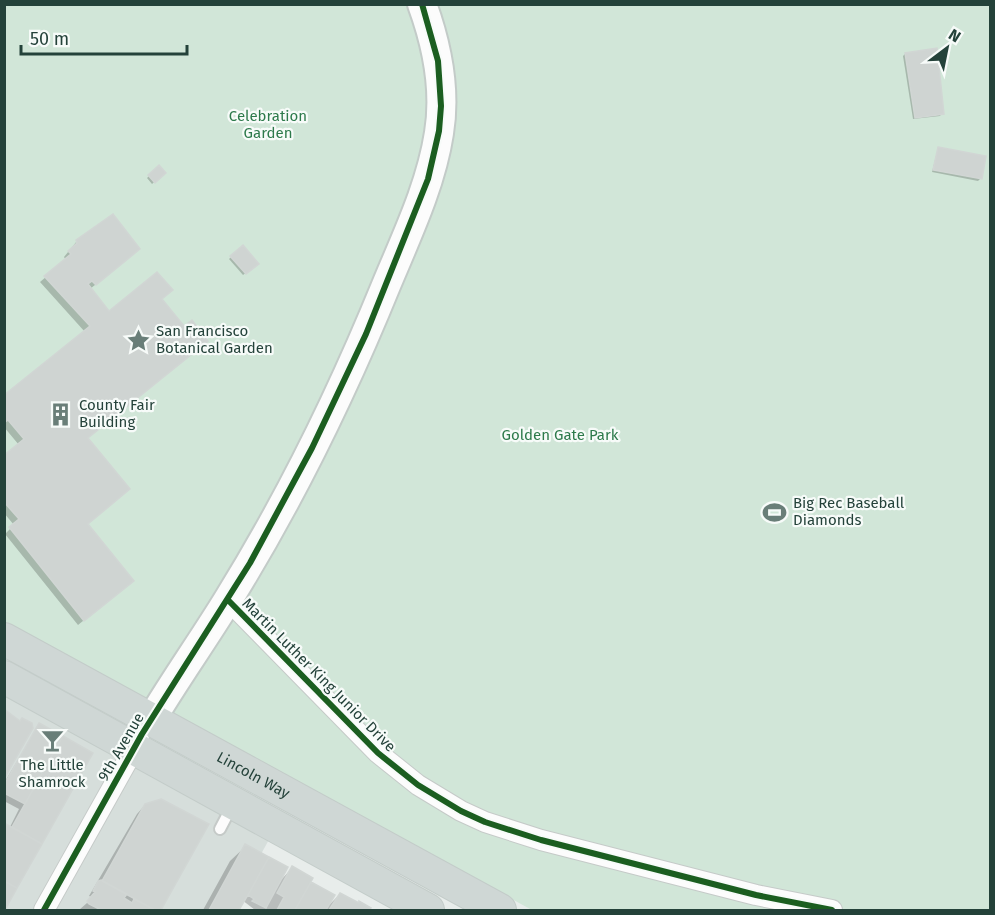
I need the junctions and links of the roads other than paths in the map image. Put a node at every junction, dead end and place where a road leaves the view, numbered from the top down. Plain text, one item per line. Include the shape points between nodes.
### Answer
1 (422, 4) edge
2 (228, 600) junction
3 (4, 639) edge
4 (4, 677) edge
5 (151, 720) junction
6 (134, 748) junction
7 (426, 871) junction
8 (753, 903) edge
9 (414, 907) edge
10 (44, 910) edge
11 (500, 910) edge
12 (832, 910) edge

1 - 2 street, Martin Luther King Junior Drive via 438,61 441,106 438,140 428,179 336,398
2 - 5 street, 9th Avenue
2 - 8 street, Martin Luther King Junior Drive via 378,753 440,799 485,822
3 - 5 main road, Lincoln Way
4 - 6 main road
5 - 6 street, 9th Avenue
5 - 7 main road, Lincoln Way
6 - 9 main road via 227,816
6 - 10 street, 9th Avenue
7 - 9 street
7 - 11 main road, Lincoln Way
8 - 12 street, Martin Luther King Junior Drive

